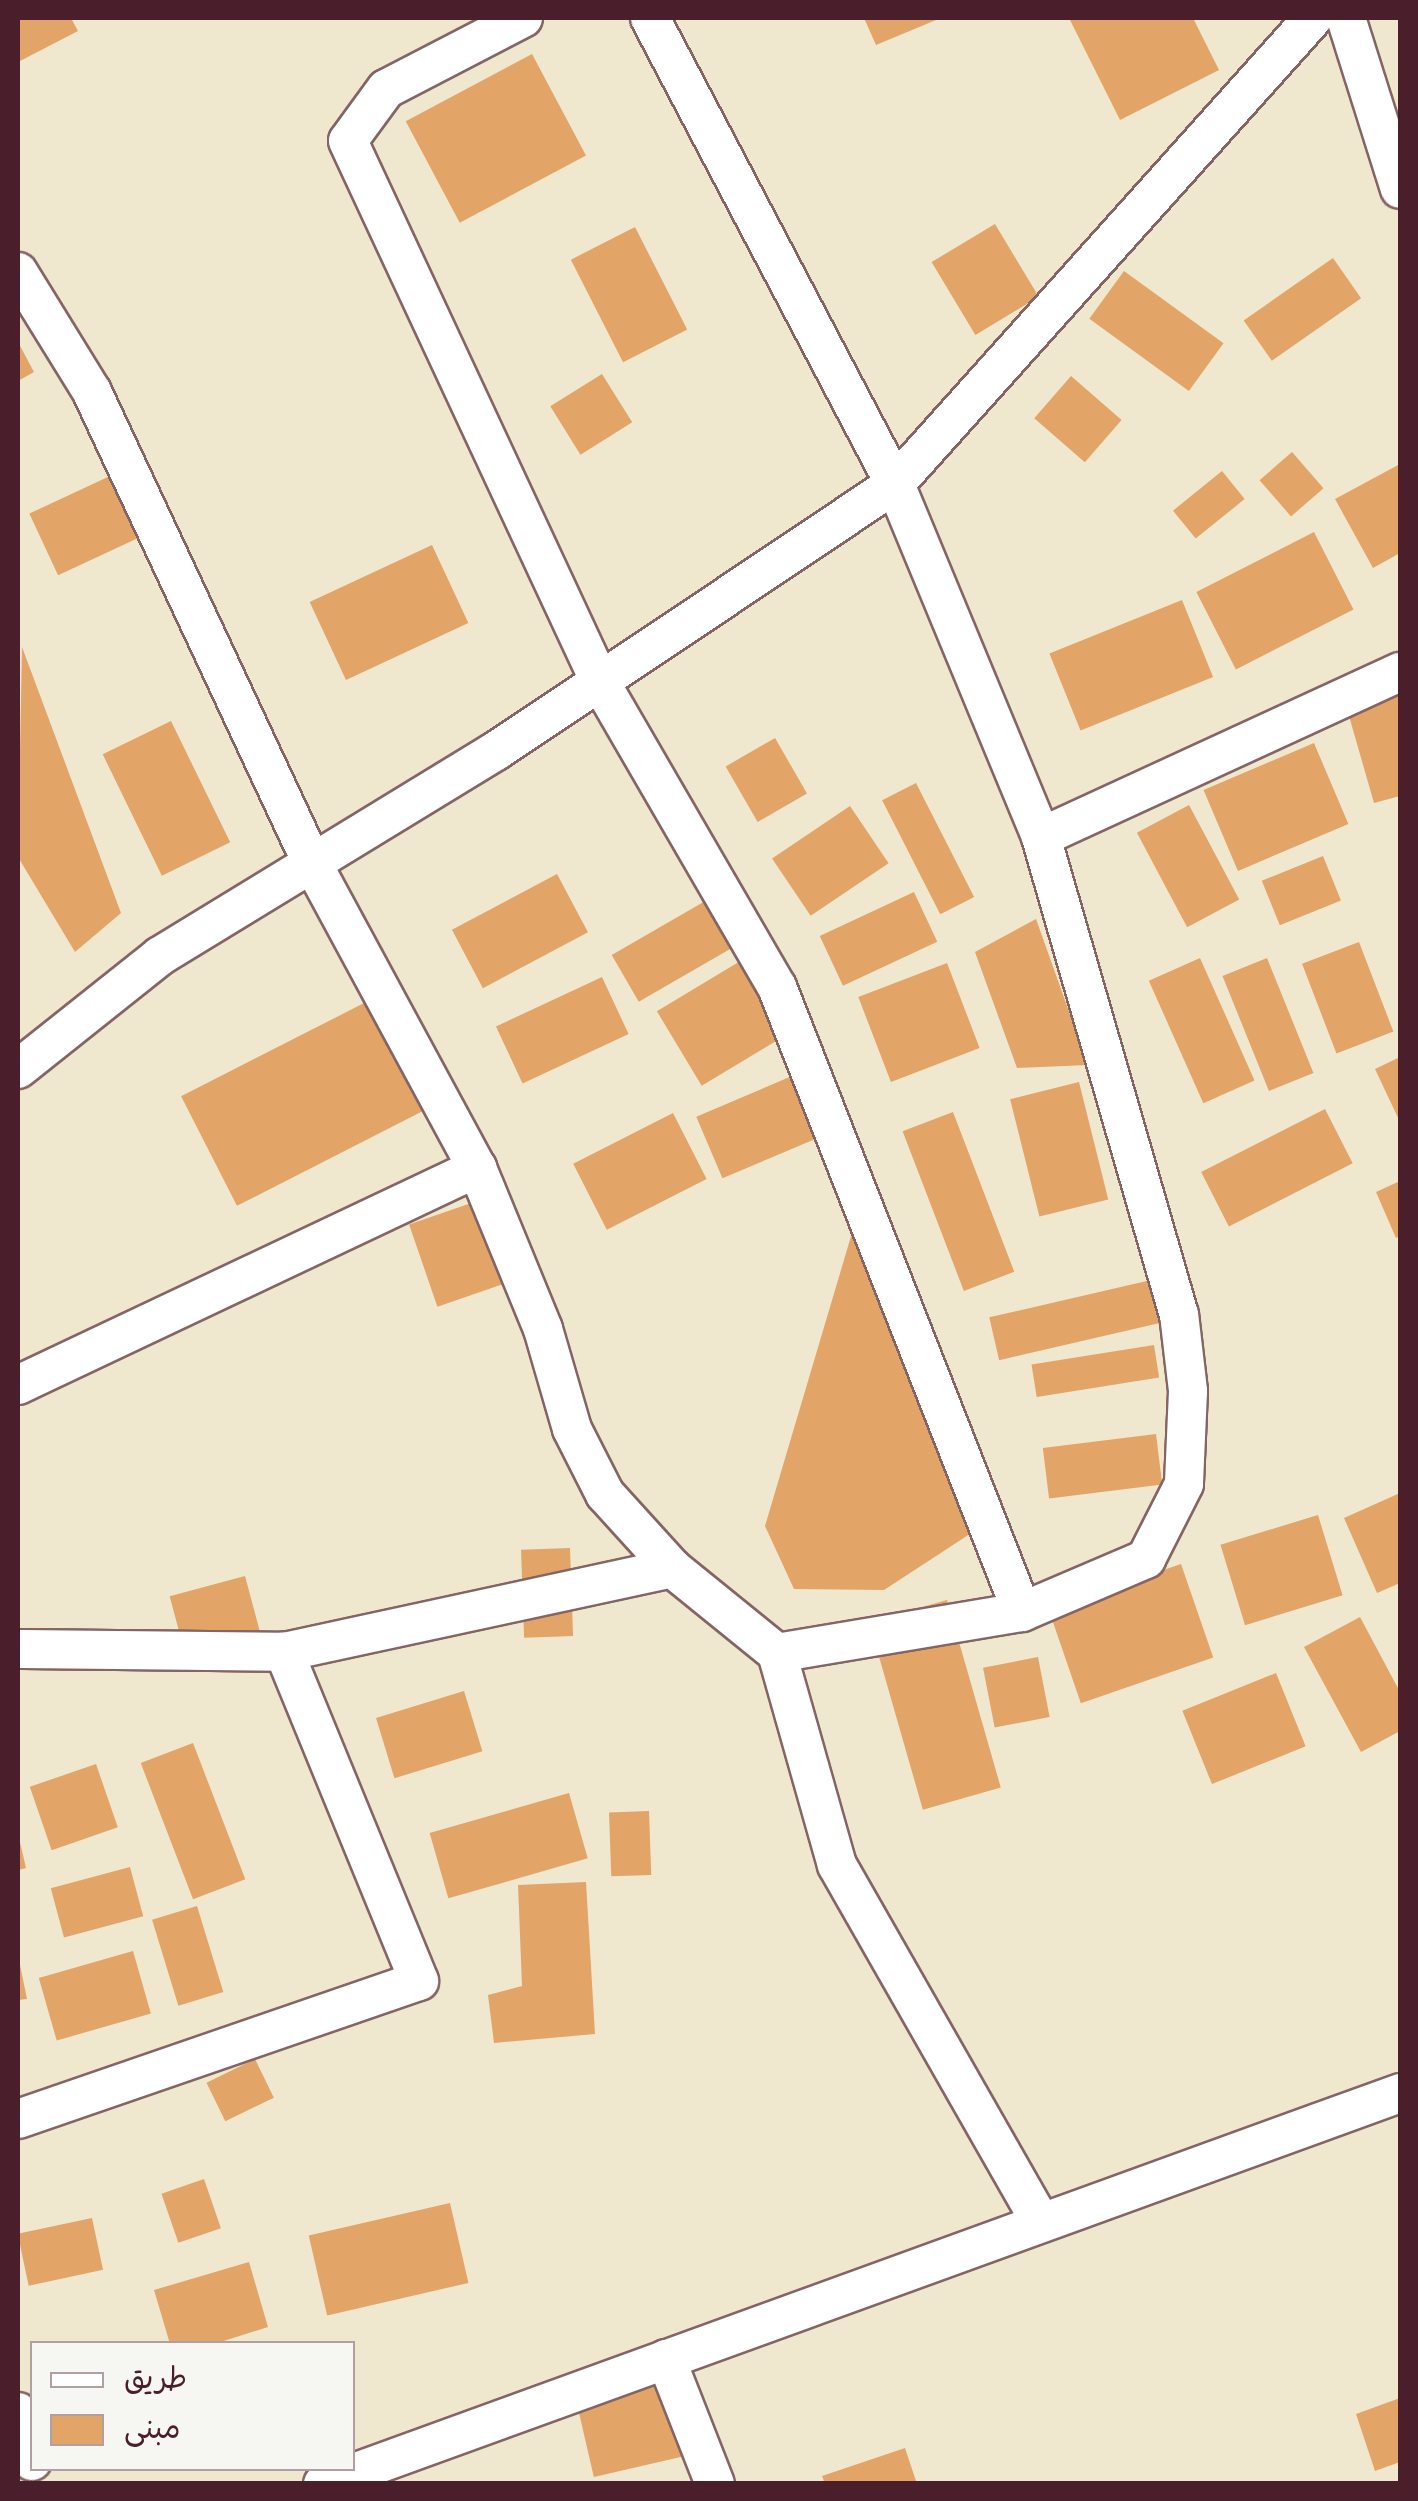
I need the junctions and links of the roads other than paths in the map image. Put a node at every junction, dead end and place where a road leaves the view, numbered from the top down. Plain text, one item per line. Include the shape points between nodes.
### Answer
1 (523, 18) edge
2 (650, 18) edge
3 (1313, 18) edge
4 (1346, 18) edge
5 (1394, 137) edge
6 (1400, 190) edge
7 (18, 272) edge
8 (895, 484) junction
9 (1400, 672) edge
10 (600, 682) junction
11 (1041, 837) junction
12 (312, 863) junction
13 (18, 1070) edge
14 (477, 1168) junction
15 (18, 1385) edge
16 (672, 1568) junction
17 (1022, 1612) junction
18 (18, 1649) edge
19 (284, 1652) junction
20 (776, 1653) junction
21 (1400, 2093) edge
22 (18, 2119) edge
23 (1041, 2222) junction
24 (666, 2358) junction
25 (18, 2412) edge
26 (30, 2454) edge
27 (323, 2484) edge
28 (716, 2484) edge

1 - 10 street via 386,89 348,141
2 - 8 street
3 - 8 street
4 - 5 street
5 - 6 street
7 - 12 street via 92,392 157,520
8 - 10 street
8 - 11 street
9 - 11 street
10 - 12 street
10 - 17 street via 777,987
11 - 17 street via 1179,1314 1188,1391 1184,1484 1146,1559
12 - 13 street via 160,956
12 - 14 street
14 - 15 street
14 - 16 street via 544,1329 572,1429 604,1494
16 - 19 street
16 - 20 street
17 - 20 street
18 - 19 street
19 - 22 street via 419,1982
20 - 23 street via 837,1865
21 - 23 street
23 - 24 street
24 - 27 street
24 - 28 street
25 - 26 street

